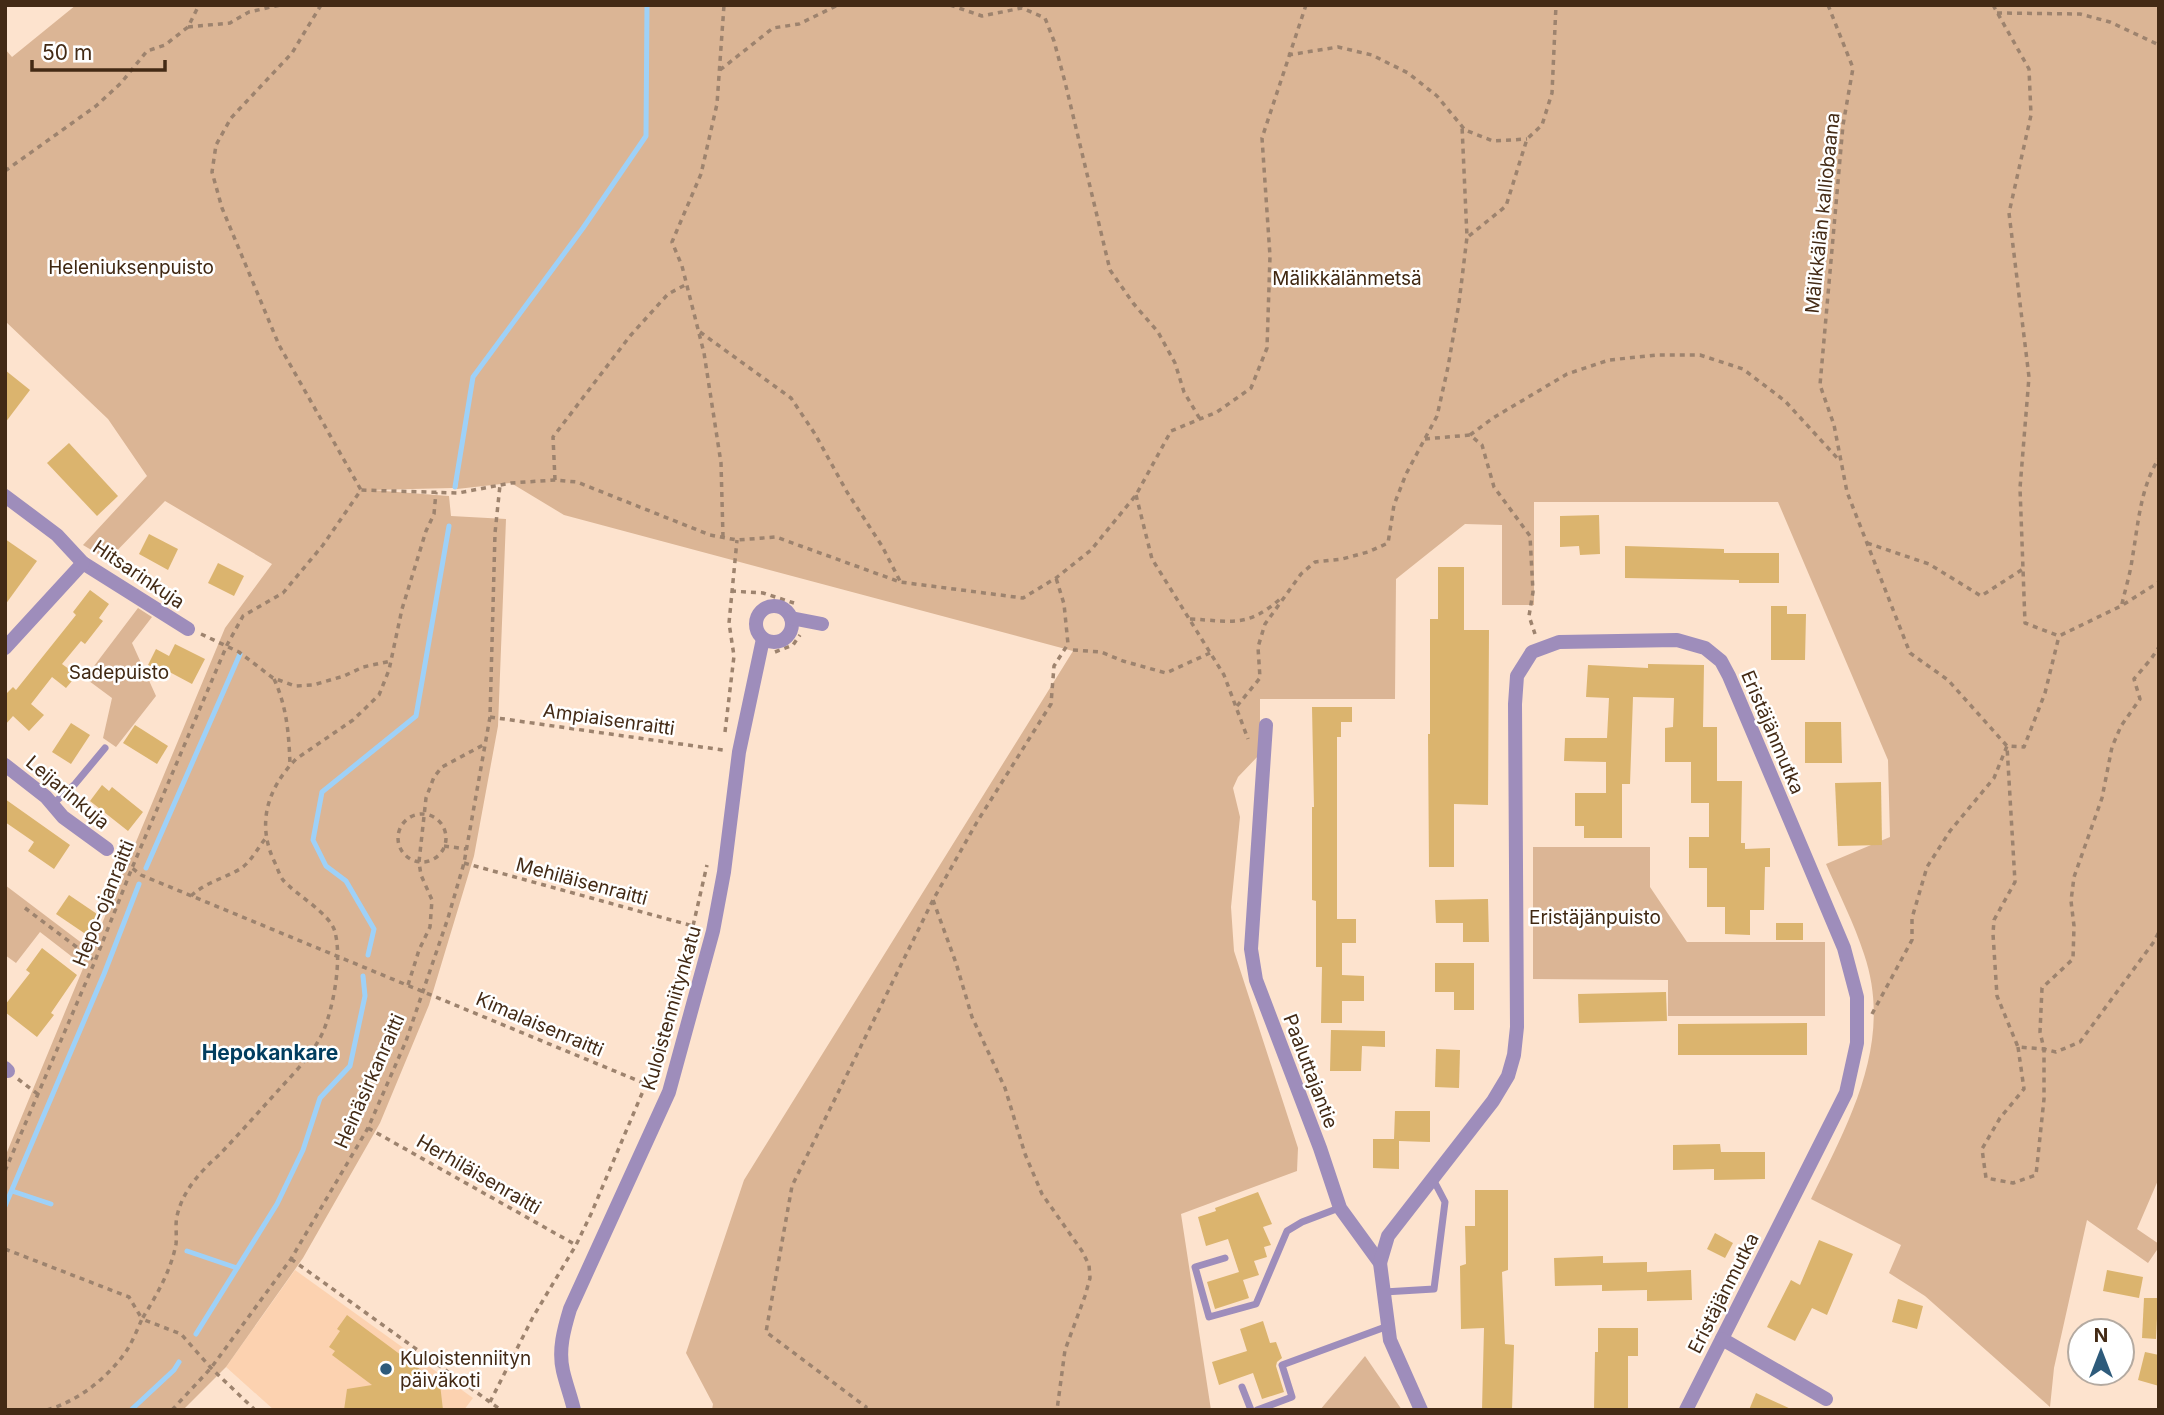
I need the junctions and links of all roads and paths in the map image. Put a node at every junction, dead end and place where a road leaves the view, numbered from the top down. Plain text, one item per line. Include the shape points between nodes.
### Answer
1 (199, 5) edge
2 (280, 5) edge
3 (321, 5) edge
4 (724, 5) edge
5 (838, 5) edge
6 (950, 5) edge
7 (1306, 5) edge
8 (1556, 5) edge
9 (1828, 5) edge
10 (1993, 5) edge
11 (1997, 12) junction
12 (188, 27) junction
13 (2159, 45) edge
14 (1289, 55) junction
15 (720, 70) junction
16 (1462, 126) junction
17 (1527, 139) junction
18 (5, 171) edge
19 (1467, 237) junction
20 (687, 284) junction
21 (699, 331) junction
22 (1200, 419) junction
23 (1470, 435) junction
24 (1425, 439) junction
25 (2159, 458) edge
26 (1841, 461) junction
27 (555, 480) junction
28 (499, 485) junction
29 (361, 490) junction
30 (436, 492) junction
31 (1136, 495) junction
32 (5, 496) edge
33 (723, 537) junction
34 (737, 540) junction
35 (1867, 543) junction
36 (83, 562) junction
37 (2023, 569) junction
38 (1056, 578) junction
39 (900, 582) junction
40 (2159, 582) edge
41 (1285, 595) junction
42 (2121, 606) junction
43 (791, 618) junction
44 (1190, 619) junction
45 (822, 624) dead end
46 (187, 629) joint
47 (2059, 636) junction
48 (763, 639) junction
49 (228, 645) junction
50 (2159, 647) edge
51 (5, 648) edge
52 (1540, 649) junction
53 (1073, 650) dead end
54 (1211, 653) junction
55 (391, 661) junction
56 (274, 678) junction
57 (1237, 706) junction
58 (490, 717) junction
59 (1266, 725) dead end
60 (725, 736) dead end
61 (1249, 741) dead end
62 (485, 744) junction
63 (2007, 746) junction
64 (105, 748) dead end
65 (723, 750) dead end
66 (5, 765) edge
67 (289, 765) junction
68 (53, 804) junction
69 (423, 814) junction
70 (266, 837) junction
71 (444, 846) junction
72 (107, 849) dead end
73 (466, 849) junction
74 (709, 858) dead end
75 (419, 862) junction
76 (464, 863) junction
77 (132, 868) junction
78 (191, 896) junction
79 (933, 900) junction
80 (25, 908) dead end
81 (693, 926) junction
82 (2159, 932) edge
83 (337, 956) junction
84 (94, 961) junction
85 (408, 985) junction
86 (423, 991) junction
87 (1857, 1043) junction
88 (2018, 1046) junction
89 (2044, 1049) junction
90 (7, 1070) edge
91 (646, 1084) junction
92 (39, 1095) junction
93 (368, 1128) junction
94 (5, 1171) edge
95 (1433, 1179) junction
96 (1340, 1208) junction
97 (576, 1245) junction
98 (5, 1249) edge
99 (1225, 1258) dead end
100 (291, 1259) junction
101 (1380, 1263) junction
102 (1384, 1292) junction
103 (142, 1319) junction
104 (1388, 1326) junction
105 (1722, 1339) junction
106 (211, 1368) junction
107 (1242, 1387) dead end
108 (1826, 1399) dead end
109 (490, 1402) junction
110 (47, 1410) edge
111 (172, 1410) edge
112 (255, 1410) edge
113 (501, 1410) edge
114 (574, 1410) edge
115 (865, 1410) edge
116 (1057, 1410) edge
117 (1251, 1410) edge
118 (1257, 1410) edge
119 (1421, 1410) edge
120 (1686, 1410) edge

1 - 12 path
2 - 12 path via 249,12 230,23
3 - 29 path via 292,53 230,118 216,145 212,172 222,208 279,345
4 - 15 path
5 - 15 path via 799,24 773,28
6 - 22 path via 982,16 1022,8 1045,18 1110,270 1158,332
7 - 14 path
8 - 17 path via 1552,93 1542,125
9 - 26 path, Mälikkälän kalliobaana via 1853,68 1843,125 1820,385
10 - 11 path
11 - 13 path via 2080,14 2110,22
11 - 37 path via 2029,69 2031,115 2009,213 2029,376 2020,488
12 - 18 path via 165,45 147,51 96,106
14 - 16 path via 1338,47 1372,54 1408,73 1437,96
14 - 22 path via 1262,138 1270,256 1267,348 1251,388
15 - 20 path via 701,174 672,242
16 - 17 path via 1493,141
16 - 19 path
17 - 19 path via 1506,206
19 - 24 path via 1448,367 1437,416
20 - 21 path
20 - 27 path via 668,294 630,336 553,437
21 - 33 path via 721,463
21 - 39 path via 791,397
22 - 31 path via 1171,431
23 - 24 path
23 - 26 path via 1567,374 1609,360 1700,355 1743,369 1785,401
23 - 52 path via 1482,444 1494,487 1530,536 1533,592 1529,616
24 - 41 path via 1394,505 1388,543 1342,559 1315,562
25 - 42 path via 2137,520
26 - 35 path, Mälikkälän kalliobaana via 1847,492
27 - 28 path
27 - 33 path via 577,482
28 - 30 path
28 - 58 path, Heinäsirkanraitti
29 - 30 path
29 - 49 path, Hepo-ojanraitti via 283,593 243,616
30 - 55 path via 435,514 402,609
31 - 38 path via 1091,550
31 - 44 path via 1152,559
32 - 36 street, Hitsarinkuja via 57,535
33 - 34 path
34 - 39 path via 776,537
34 - 60 path via 729,623 734,656
35 - 37 path via 1929,564 1981,596
35 - 63 path, Mälikkälän kalliobaana via 1910,653 1948,680
36 - 46 street, Hitsarinkuja
36 - 51 street
37 - 47 path via 2025,623
38 - 39 path via 1023,598
38 - 79 path via 1065,604 1068,644 1054,666 1051,704
40 - 42 path
41 - 44 path via 1250,620
41 - 57 path via 1265,624 1258,647 1260,678
42 - 47 path
43 - 45 street
43 - 48 street via 792,630 784,639
43 - 48 street via 779,606 761,610 755,627
44 - 54 path
46 - 49 path, Hitsarinkuja
47 - 63 path via 2045,693 2024,747
48 - 114 street, Kuloistenniitynkatu via 739,752 713,931 669,1091 565,1326 562,1368
49 - 56 path, Hitsarinkuja
49 - 77 path, Hepo-ojanraitti
50 - 89 path via 2134,679 2140,699 2112,747 2102,798 2074,877 2073,959 2042,988
52 - 87 street, Eristäjänmutka via 1559,642 1677,640 1705,648 1721,661 1844,948 1857,997
52 - 95 street via 1532,652 1517,676 1515,704 1514,1055 1493,1101
53 - 54 path via 1101,652 1166,673
54 - 57 path
55 - 56 path via 313,685
55 - 67 path via 379,695 353,720
56 - 67 path via 289,727
57 - 61 path
58 - 62 path, Heinäsirkanraitti
58 - 65 path, Ampiaisenraitti
59 - 96 street, Paaluttajantie via 1251,949 1256,980
62 - 69 path via 442,767
62 - 73 path, Heinäsirkanraitti
63 - 87 path via 1994,778 1927,867 1912,918 1912,940
63 - 88 path via 2015,883 1994,920 1993,934 1997,996
64 - 68 lane
66 - 68 street, Leijarinkuja
67 - 70 path via 276,782 265,819
68 - 72 street, Leijarinkuja via 63,817
69 - 71 path via 442,826
69 - 75 path
69 - 75 path via 405,820 398,834 402,852
70 - 78 path via 249,862
70 - 83 path via 283,880 335,930
71 - 73 path
71 - 75 path via 434,859
73 - 76 path, Heinäsirkanraitti
74 - 81 path
75 - 85 path via 432,900 430,927
76 - 81 path, Mehiläisenraitti
76 - 86 path, Heinäsirkanraitti
77 - 78 path, Kimalaisenraitti
77 - 84 path, Hepo-ojanraitti
78 - 83 path, Kimalaisenraitti
79 - 115 path via 792,1185 766,1332
79 - 116 path via 971,1017 1005,1088 1029,1164 1042,1194 1089,1265 1085,1296 1065,1350
80 - 84 path
81 - 91 path
82 - 89 path via 2080,1042 2056,1052
83 - 85 path, Kimalaisenraitti
83 - 103 path via 323,1032 305,1061 186,1191 161,1289
84 - 92 path, Hepo-ojanraitti
85 - 86 path, Kimalaisenraitti
86 - 91 path, Kimalaisenraitti
86 - 93 path, Heinäsirkanraitti
87 - 105 street, Eristäjänmutka via 1846,1093
88 - 89 path
88 - 89 path via 2024,1089 1982,1149 1986,1178 2013,1184 2036,1175
90 - 92 path
91 - 97 path
92 - 94 path, Hepo-ojanraitti
93 - 97 path, Herhiläisenraitti
93 - 100 path, Heinäsirkanraitti
95 - 101 street via 1388,1236
95 - 102 lane via 1445,1202 1434,1289
96 - 99 lane via 1287,1231 1256,1304 1209,1317 1195,1267
96 - 101 street, Paaluttajantie
97 - 109 path
98 - 103 path via 129,1297
100 - 106 path, Heinäsirkanraitti
100 - 109 path
101 - 102 street, Paaluttajantie
102 - 104 street, Paaluttajantie
103 - 106 path via 181,1334
103 - 110 path via 125,1352 94,1386
104 - 118 lane via 1282,1365 1292,1397
104 - 119 street, Paaluttajantie
105 - 108 street
105 - 120 street, Eristäjänmutka
106 - 111 path, Heinäsirkanraitti
106 - 112 path
107 - 117 lane
109 - 113 path

